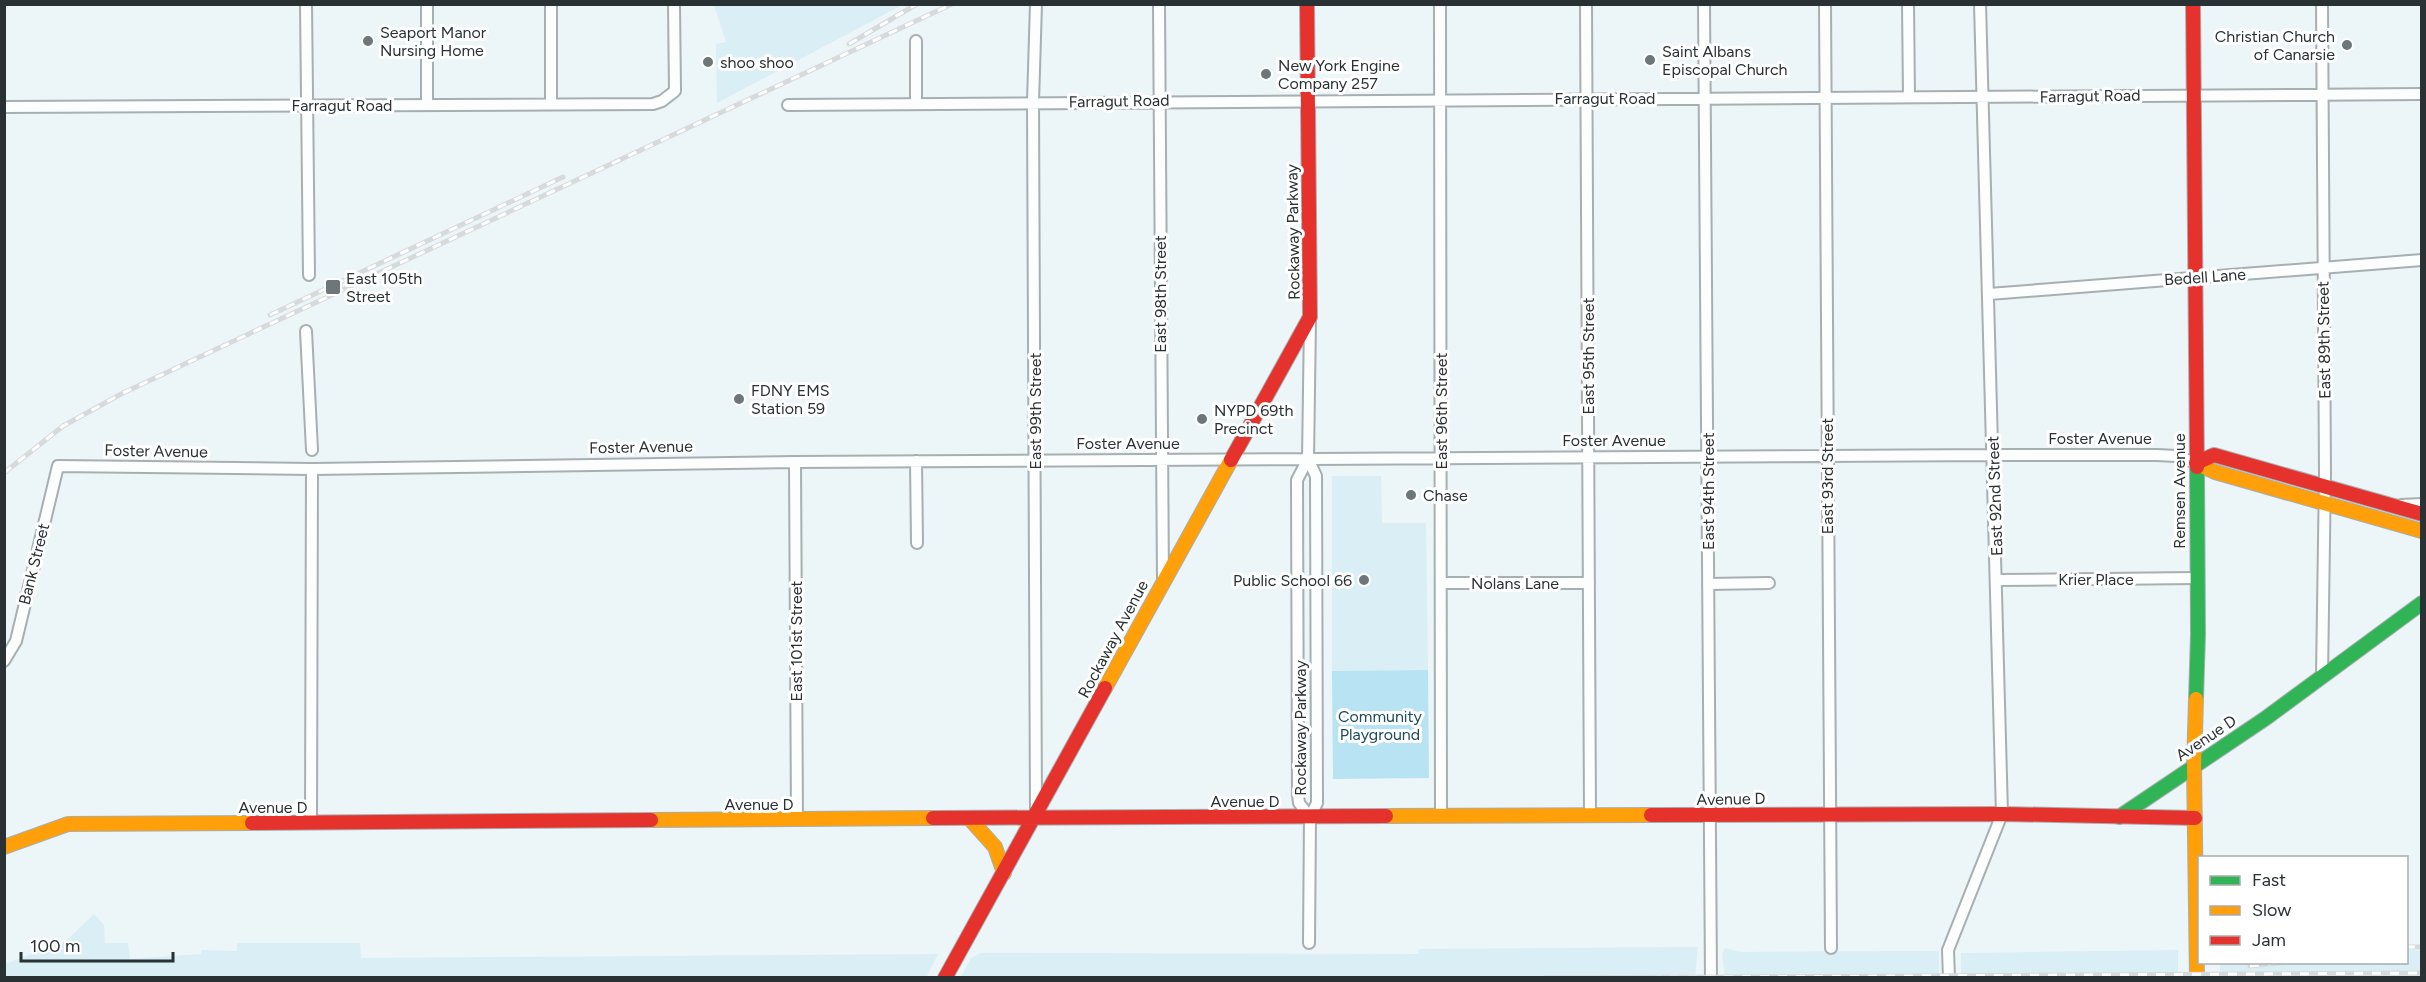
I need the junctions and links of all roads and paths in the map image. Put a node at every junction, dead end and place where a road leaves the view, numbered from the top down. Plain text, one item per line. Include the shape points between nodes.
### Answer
1 (306, 4) edge
2 (427, 4) edge
3 (551, 4) edge
4 (675, 4) edge
5 (1036, 4) edge
6 (1306, 4) edge
7 (1440, 4) edge
8 (1586, 4) edge
9 (1704, 4) edge
10 (1825, 4) edge
11 (1908, 4) edge
12 (1980, 4) edge
13 (2193, 4) edge
14 (2322, 4) edge
15 (1159, 5) edge
16 (916, 41) dead end
17 (2421, 94) edge
18 (2193, 95) junction
19 (2322, 95) junction
20 (1909, 97) junction
21 (1706, 98) junction
22 (1983, 98) junction
23 (1439, 99) junction
24 (1586, 99) junction
25 (1826, 99) junction
26 (1308, 100) junction
27 (1159, 101) junction
28 (1033, 102) junction
29 (551, 104) junction
30 (916, 104) junction
31 (308, 105) junction
32 (427, 105) junction
33 (788, 105) dead end
34 (4, 107) edge
35 (2421, 260) edge
36 (2323, 268) junction
37 (309, 275) dead end
38 (2194, 278) junction
39 (1989, 294) junction
40 (1310, 317) junction
41 (306, 331) dead end
42 (312, 450) dead end
43 (1993, 454) junction
44 (1827, 455) junction
45 (1708, 456) junction
46 (1588, 457) junction
47 (1441, 458) junction
48 (1231, 459) junction
49 (1308, 459) junction
50 (1035, 460) junction
51 (1161, 460) junction
52 (916, 461) junction
53 (795, 462) junction
54 (2196, 463) junction
55 (58, 466) joint
56 (312, 469) junction
57 (2325, 486) junction
58 (2324, 504) junction
59 (2421, 504) edge
60 (2390, 505) junction
61 (2421, 514) edge
62 (2421, 531) edge
63 (917, 543) dead end
64 (2196, 578) junction
65 (1997, 580) junction
66 (1163, 582) junction
67 (1442, 583) junction
68 (1589, 583) junction
69 (1769, 583) dead end
70 (1708, 584) junction
71 (2421, 603) edge
72 (4, 661) edge
73 (2322, 676) junction
74 (2194, 767) junction
75 (1829, 814) junction
76 (2002, 814) junction
77 (1441, 816) junction
78 (1590, 816) junction
79 (1709, 816) junction
80 (1036, 817) junction
81 (1310, 817) junction
82 (2119, 817) junction
83 (969, 818) junction
84 (2195, 818) junction
85 (797, 820) junction
86 (311, 823) junction
87 (4, 847) edge
88 (1004, 873) junction
89 (1309, 943) dead end
90 (1831, 948) dead end
91 (945, 978) edge
92 (1711, 978) edge
93 (1949, 978) edge
94 (2197, 978) edge

1 - 31 street
2 - 32 street
3 - 29 street
4 - 29 street, Farragut Road via 675,91 653,104
5 - 28 street, East 99th Street
6 - 26 main road, Rockaway Parkway
7 - 23 street, East 96th Street
8 - 24 street, East 95th Street
9 - 21 street, East 94th Street
10 - 25 street, East 93rd Street
11 - 20 street
12 - 22 street, East 92nd Street
13 - 18 main road, Remsen Avenue
14 - 19 street, East 89th Street
15 - 27 street, East 98th Street
16 - 30 street
17 - 19 street, Farragut Road
18 - 19 street, Farragut Road
18 - 22 street, Farragut Road
18 - 38 main road, Remsen Avenue
19 - 36 street, East 89th Street
20 - 22 street, Farragut Road
20 - 25 street, Farragut Road
21 - 24 street, Farragut Road
21 - 25 street, Farragut Road
21 - 45 street, East 94th Street
22 - 39 street, East 92nd Street
23 - 24 street, Farragut Road
23 - 26 street, Farragut Road
23 - 47 street, East 96th Street
24 - 46 street, East 95th Street
25 - 44 street, East 93rd Street
26 - 27 street, Farragut Road
26 - 40 main road, Rockaway Parkway
27 - 28 street, Farragut Road
27 - 51 street, East 98th Street
28 - 30 street, Farragut Road
28 - 50 street, East 99th Street
29 - 32 street, Farragut Road
30 - 33 street, Farragut Road
31 - 32 street, Farragut Road
31 - 34 street, Farragut Road
31 - 37 street
35 - 36 street, Bedell Lane
36 - 38 street, Bedell Lane
36 - 57 street, East 89th Street
38 - 39 street, Bedell Lane
38 - 54 main road, Remsen Avenue
39 - 43 street, East 92nd Street
40 - 48 main road, Rockaway Avenue
40 - 49 street, Rockaway Parkway
41 - 42 street
43 - 44 street, Foster Avenue
43 - 54 street, Foster Avenue via 2176,456
43 - 65 street, East 92nd Street
44 - 45 street, Foster Avenue
44 - 75 street, East 93rd Street
45 - 46 street, Foster Avenue
45 - 70 street, East 94th Street
46 - 47 street, Foster Avenue
46 - 68 street, East 95th Street
47 - 49 street, Foster Avenue
47 - 67 street, East 96th Street
48 - 49 street, Foster Avenue
48 - 51 street, Foster Avenue
48 - 66 main road, Rockaway Avenue
49 - 81 street, Rockaway Parkway via 1316,476 1317,803
49 - 81 street, Rockaway Parkway via 1297,480 1298,771 1299,803
50 - 51 street, Foster Avenue
50 - 52 street, Foster Avenue
50 - 80 street, East 99th Street
51 - 66 street, East 98th Street
52 - 53 street, Foster Avenue
52 - 63 street
53 - 56 street, Foster Avenue
53 - 85 street, East 101st Street
54 - 57 main road, Foster Avenue via 2214,455
54 - 58 main road, Foster Avenue via 2214,472
54 - 64 main road, Remsen Avenue
55 - 56 street, Foster Avenue
55 - 72 street, Bank Street via 16,641
56 - 86 street
57 - 58 street, East 89th Street
57 - 60 main road, Foster Avenue
58 - 62 main road, Foster Avenue
58 - 73 street, East 89th Street
59 - 60 street
60 - 61 main road, Foster Avenue
64 - 65 street, Krier Place
64 - 74 main road, Remsen Avenue
65 - 76 street, East 92nd Street
66 - 80 main road, Rockaway Avenue
67 - 68 street, Nolans Lane
67 - 77 street, East 96th Street
68 - 78 street, East 95th Street
69 - 70 street
70 - 79 street, East 94th Street
71 - 73 main road, Avenue D
73 - 74 main road, Avenue D
74 - 82 main road, Avenue D
74 - 84 main road, Remsen Avenue
75 - 76 main road, Avenue D
75 - 79 main road, Avenue D
75 - 90 street, East 93rd Street
76 - 82 main road, Avenue D
76 - 93 street, East 92nd Street via 1947,951
77 - 78 main road, Avenue D
77 - 81 main road, Avenue D
78 - 79 main road, Avenue D
79 - 92 street, East 94th Street
80 - 81 main road, Avenue D
80 - 83 main road, Avenue D
80 - 88 main road, Rockaway Avenue
81 - 89 street, Rockaway Parkway
82 - 84 main road
83 - 85 main road, Avenue D
83 - 88 main road via 995,847
84 - 94 main road, Remsen Avenue
85 - 86 main road, Avenue D
86 - 87 main road, Avenue D via 68,824
88 - 91 main road, Rockaway Avenue

